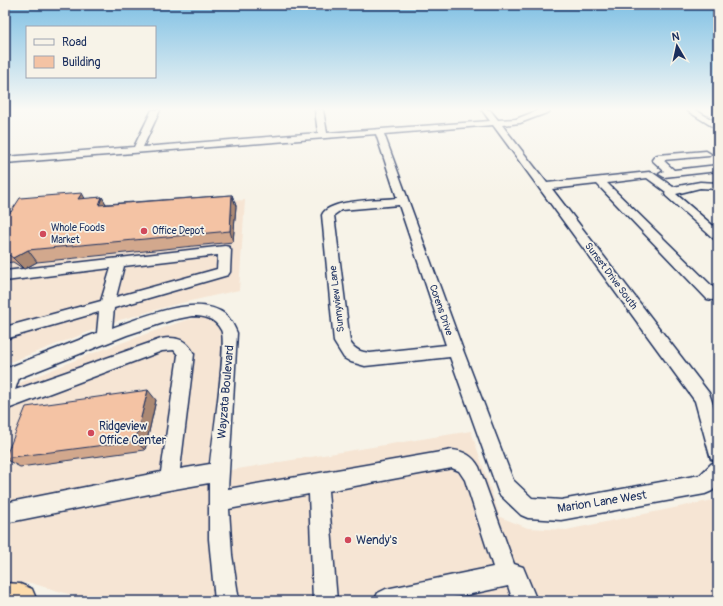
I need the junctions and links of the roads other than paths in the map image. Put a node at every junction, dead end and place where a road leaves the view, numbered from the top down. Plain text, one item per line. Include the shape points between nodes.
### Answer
1 (143, 138) edge
2 (293, 138) edge
3 (382, 138) edge
4 (507, 138) edge
5 (137, 150) junction
6 (706, 154) dead end
7 (5, 160) edge
8 (718, 168) edge
9 (699, 170) junction
10 (672, 173) junction
11 (649, 175) junction
12 (599, 181) junction
13 (718, 183) edge
14 (718, 186) edge
15 (543, 187) junction
16 (672, 192) junction
17 (404, 201) junction
18 (718, 236) edge
19 (119, 262) junction
20 (5, 276) edge
21 (712, 295) dead end
22 (107, 303) junction
23 (5, 333) edge
24 (104, 337) junction
25 (455, 350) junction
26 (8, 375) edge
27 (5, 398) edge
28 (5, 402) edge
29 (718, 452) edge
30 (219, 472) junction
31 (712, 478) edge
32 (169, 480) junction
33 (318, 482) junction
34 (506, 487) joint
35 (218, 501) junction
36 (5, 513) edge
37 (507, 575) junction
38 (5, 600) edge
39 (20, 601) edge
40 (227, 601) edge
41 (325, 601) edge
42 (386, 601) edge
43 (525, 601) edge

1 - 5 street
2 - 5 street
3 - 17 street, Corens Drive
4 - 15 street, Sunset Drive South
5 - 7 street
6 - 10 street via 658,158 657,160
8 - 9 street
9 - 10 street
9 - 13 street
10 - 11 street
11 - 12 street
11 - 16 street
12 - 15 street
12 - 21 street
14 - 16 street via 700,185
15 - 29 street, Sunset Drive South via 703,398
16 - 18 street via 670,194
17 - 25 street, Corens Drive
17 - 25 street, Sunnyview Lane via 338,207 329,212 344,348 359,359 370,360
19 - 20 street
19 - 22 street
19 - 22 street via 225,250 223,272
22 - 23 street
22 - 24 street
24 - 26 street, Wayzata Boulevard
24 - 30 street, Wayzata Boulevard via 191,311 214,314 228,325 230,346
25 - 34 street, Corens Drive
26 - 27 street
28 - 32 street via 161,345 174,343 182,347 186,354
30 - 32 street
30 - 35 street, Wayzata Boulevard
31 - 34 street, Marion Lane West via 561,510 528,508
32 - 36 street
33 - 35 street
33 - 37 street via 460,459 466,463 474,478
33 - 41 street
35 - 40 street, Wayzata Boulevard via 220,551
37 - 42 street
37 - 43 street via 515,575
38 - 39 highway

